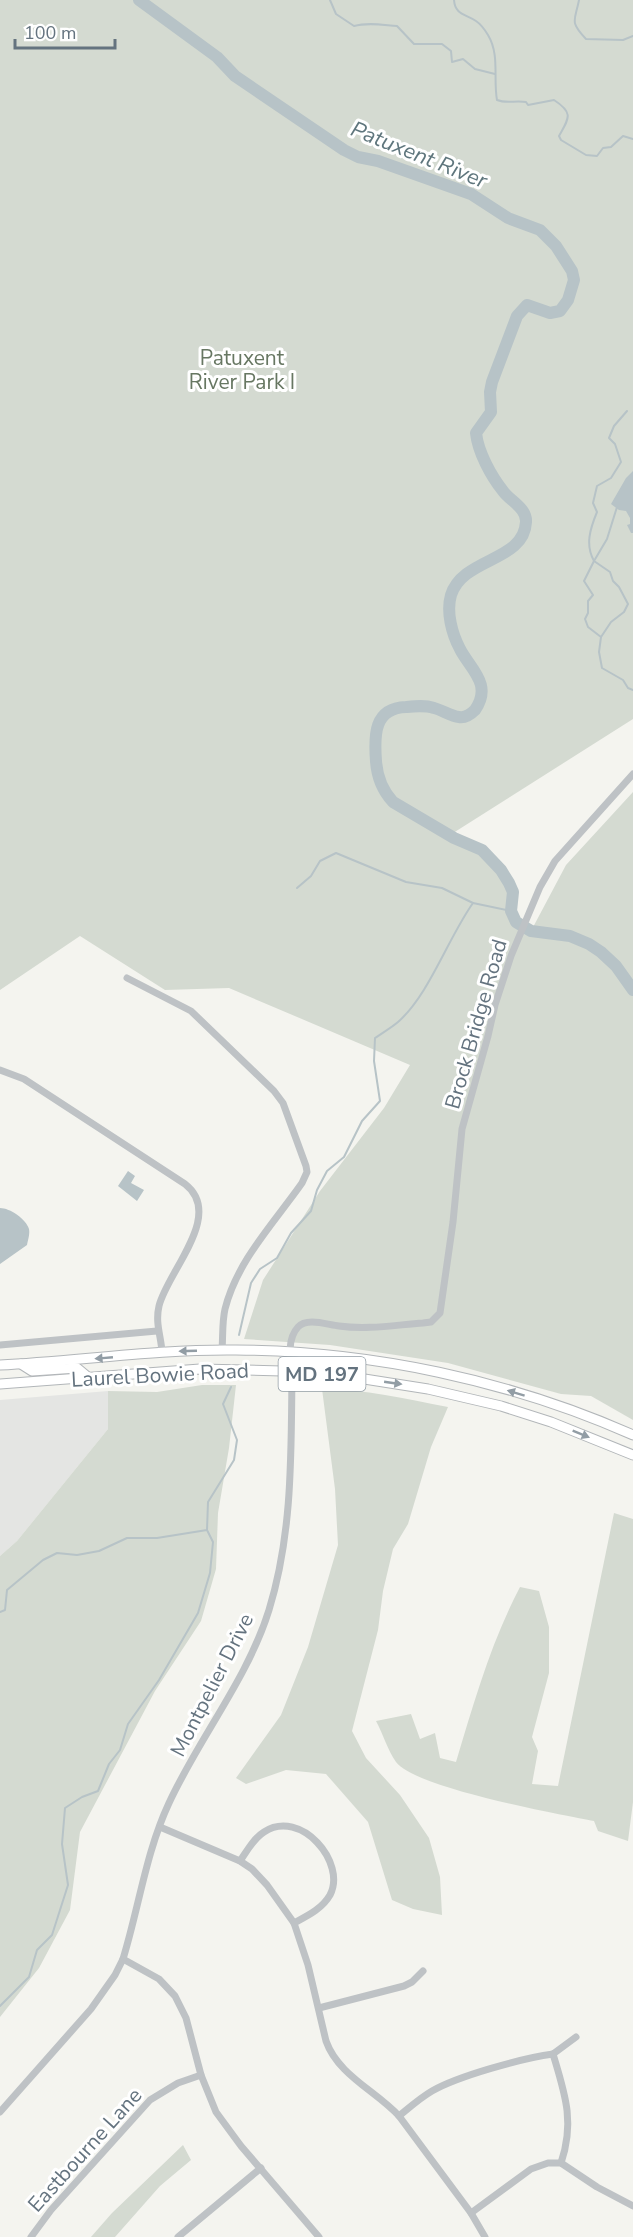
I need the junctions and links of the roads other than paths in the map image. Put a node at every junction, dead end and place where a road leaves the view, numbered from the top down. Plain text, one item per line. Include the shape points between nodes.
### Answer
1 (633, 774) edge
2 (128, 978) dead end
3 (0, 1070) edge
4 (157, 1331) junction
5 (0, 1346) edge
6 (222, 1350) junction
7 (288, 1352) junction
8 (162, 1353) junction
9 (21, 1364) junction
10 (0, 1365) edge
11 (292, 1372) junction
12 (89, 1378) junction
13 (0, 1384) edge
14 (633, 1435) edge
15 (633, 1455) edge
16 (159, 1827) junction
17 (240, 1861) junction
18 (294, 1923) junction
19 (123, 1959) junction
20 (423, 1971) dead end
21 (319, 2008) junction
22 (576, 2037) dead end
23 (554, 2055) junction
24 (201, 2075) junction
25 (0, 2112) edge
26 (399, 2116) junction
27 (561, 2163) junction
28 (261, 2168) junction
29 (633, 2206) edge
30 (471, 2213) junction
31 (31, 2237) edge
32 (178, 2237) edge
33 (319, 2237) edge
34 (485, 2237) edge

1 - 7 street, Brock Bridge Road via 555,861 526,918 502,980 466,1113 440,1313 423,1323 357,1327 304,1323 295,1333
2 - 6 street via 191,1011 274,1091 284,1103 306,1166 302,1184 255,1247 233,1286 224,1316
3 - 4 street via 24,1080 75,1112 186,1184 196,1195 198,1222 160,1302
4 - 5 street
4 - 8 street
6 - 7 main road, Laurel Bowie Road / MD 197
6 -> 8 main road, Laurel Bowie Road / MD 197
7 - 11 street, Montpelier Drive
14 -> 7 main road, Laurel Bowie Road / MD 197 via 556,1406 460,1377 347,1356
8 -> 9 main road, Laurel Bowie Road / MD 197
9 - 10 main road, Laurel Bowie Road / MD 197
9 - 12 main road via 32,1371 77,1368
11 - 12 main road, Laurel Bowie Road / MD 197 via 200,1369
11 -> 15 main road, Laurel Bowie Road / MD 197 via 406,1384 481,1401 536,1417
11 - 16 street, Montpelier Drive via 289,1509 269,1610 249,1658
12 - 13 main road, Laurel Bowie Road / MD 197
16 - 17 street
16 - 19 street, Montpelier Drive
17 - 18 street via 267,1885
17 - 18 street via 263,1832 276,1827 295,1827 313,1838 332,1868 332,1889 320,1907
18 - 21 street
19 - 24 street via 159,1979 175,1996 186,2018
19 - 25 street, Montpelier Drive via 91,2009
20 - 21 street via 404,1986
21 - 26 street via 326,2041 336,2060
22 - 23 street
23 - 26 street via 501,2066 443,2086
23 - 27 street via 569,2115 567,2147
24 - 28 street via 221,2119
24 - 31 street, Eastbourne Lane via 150,2100
26 - 30 street
27 - 29 street
27 - 30 street via 531,2169
28 - 32 street
28 - 33 street
30 - 34 street

